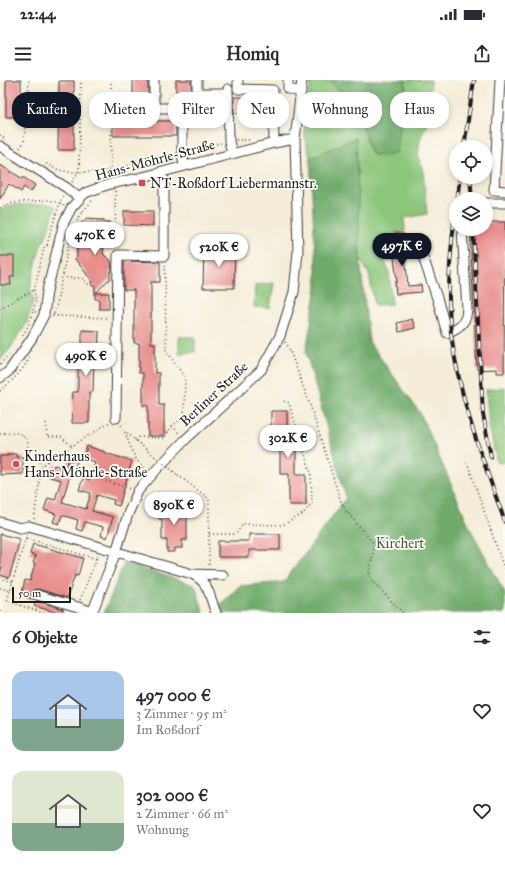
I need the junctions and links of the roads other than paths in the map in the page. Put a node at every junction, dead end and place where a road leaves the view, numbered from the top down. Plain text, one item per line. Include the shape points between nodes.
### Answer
1 (154, 80) edge
2 (196, 80) edge
3 (238, 80) edge
4 (288, 80) edge
5 (302, 80) edge
6 (500, 80) edge
7 (154, 92) edge
8 (301, 92) joint
9 (160, 108) edge
10 (297, 123) edge
11 (295, 139) junction
12 (3, 143) edge
13 (274, 143) junction
14 (232, 154) junction
15 (184, 166) junction
16 (162, 172) junction
17 (505, 191) edge
18 (80, 198) junction
19 (493, 203) edge
20 (505, 204) edge
21 (462, 236) edge
22 (419, 245) dead end
23 (0, 378) edge
24 (116, 418) road end
25 (0, 522) edge
26 (116, 552) junction
27 (192, 574) junction
28 (223, 575) dead end
29 (37, 595) dead end
30 (92, 613) edge
31 (216, 613) edge

1 - 7 street
2 - 14 street via 197,93 228,91 229,140
3 - 13 street via 238,89 273,90
4 - 8 street via 288,89
5 - 8 street, Berliner Straße
6 - 17 street via 494,190
9 - 15 street via 182,108
10 - 11 street, Berliner Straße
11 - 13 street, Hans-Möhrle-Straße
11 - 26 street, Berliner Straße via 298,252 294,292 280,336 261,370 185,440 138,491
12 - 18 street
13 - 14 street, Hans-Möhrle-Straße
14 - 15 street, Hans-Möhrle-Straße
15 - 16 street, Hans-Möhrle-Straße
16 - 18 street, Hans-Möhrle-Straße via 104,186 85,193
16 - 24 street via 164,256 118,255
18 - 23 street, Hans-Möhrle-Straße via 64,222 47,291 44,315 32,338 9,371
19 - 20 street
21 - 22 street via 466,318 460,326 447,333
25 - 26 street via 20,528 29,526
26 - 27 street
26 - 30 street, Berliner Straße
27 - 28 street
27 - 31 street via 205,583
29 - 30 street

